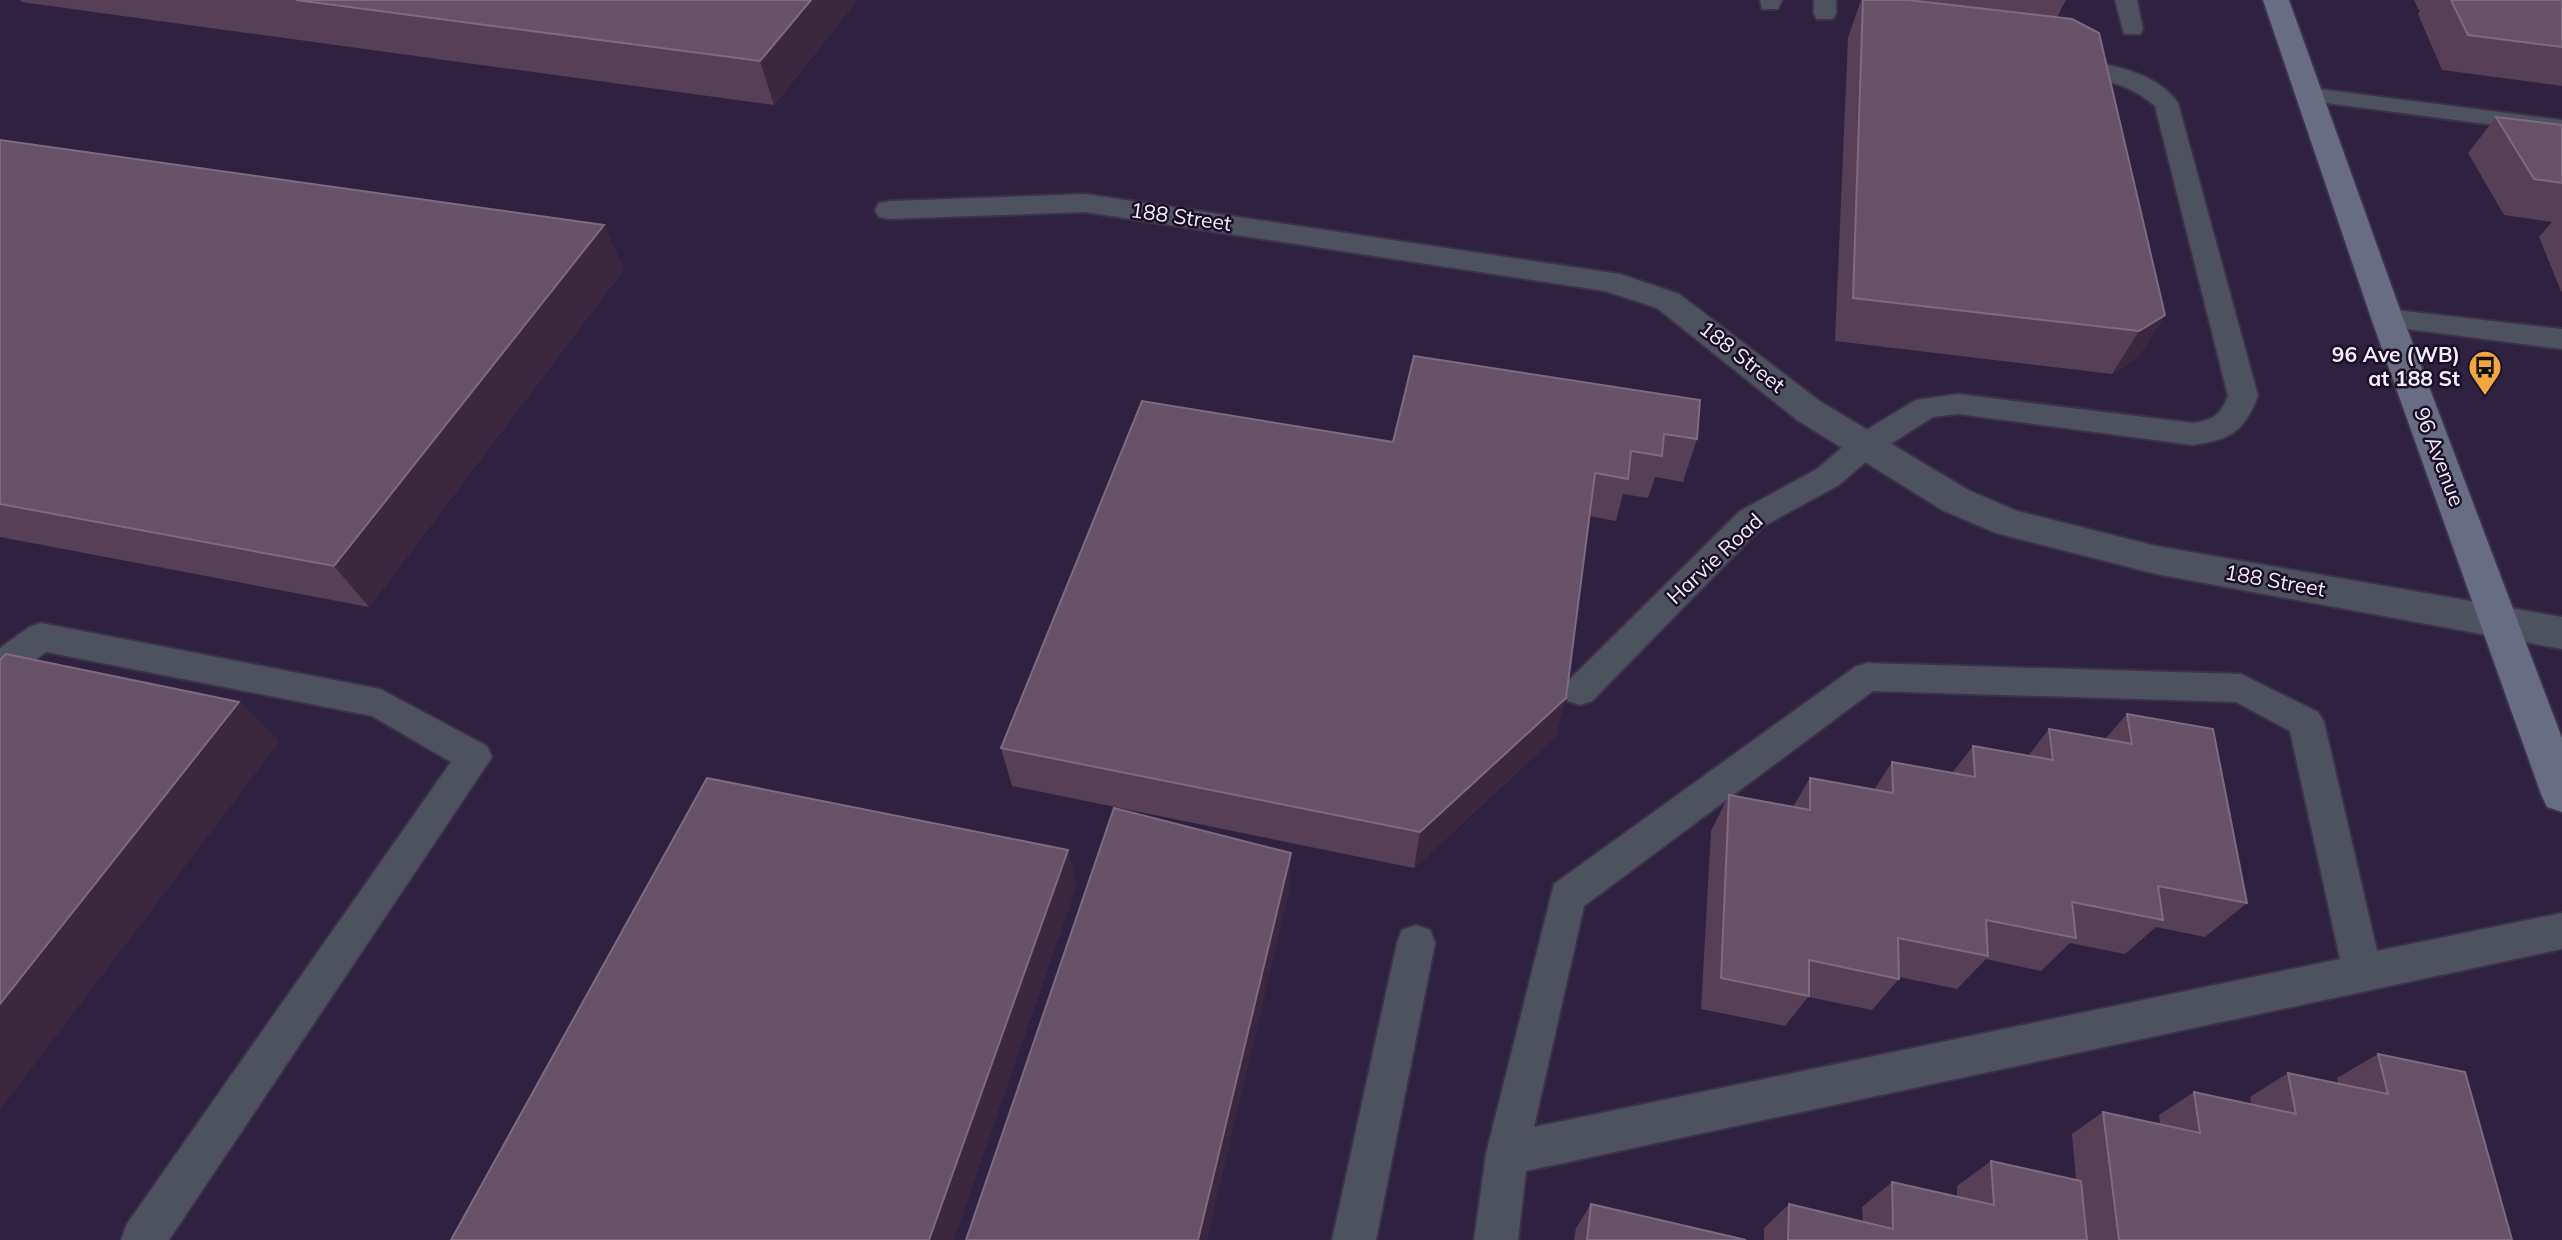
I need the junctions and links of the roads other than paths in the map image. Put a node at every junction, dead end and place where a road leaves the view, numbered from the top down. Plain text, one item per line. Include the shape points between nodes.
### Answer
1 (2126, 0) edge
2 (2276, 0) edge
3 (2132, 29) dead end
4 (2073, 66) edge
5 (2311, 94) junction
6 (2562, 127) edge
7 (890, 210) dead end
8 (2387, 318) junction
9 (2562, 339) edge
10 (1864, 446) junction
11 (2502, 623) junction
12 (2562, 633) edge
13 (0, 667) edge
14 (1580, 691) dead end
15 (2562, 794) edge
16 (2562, 931) edge
17 (1416, 943) dead end
18 (2362, 972) junction
19 (1507, 1154) junction
20 (143, 1240) edge
21 (1354, 1240) edge
22 (1496, 1240) edge

1 - 3 lane
2 - 5 main road, 96 Avenue
4 - 10 lane, Harvie Road via 2135,82 2152,89 2166,103 2244,396 2236,415 2224,429 2193,434 1958,404 1926,407
5 - 6 lane
5 - 8 main road, 96 Avenue
7 - 10 street, 188 Street via 1086,203 1609,281 1668,301 1809,411
8 - 9 lane
8 - 11 main road, 96 Avenue
10 - 11 street, 188 Street via 1971,508 2044,534 2155,560
10 - 14 lane, Harvie Road via 1828,477 1751,519
11 - 12 street, 188 Street
11 - 15 main road, 96 Avenue
13 - 20 lane via 41,637 380,702 474,757
16 - 18 lane
17 - 21 lane
18 - 19 lane
18 - 19 lane via 2306,722 2241,688 1867,677 1567,896
19 - 22 lane

